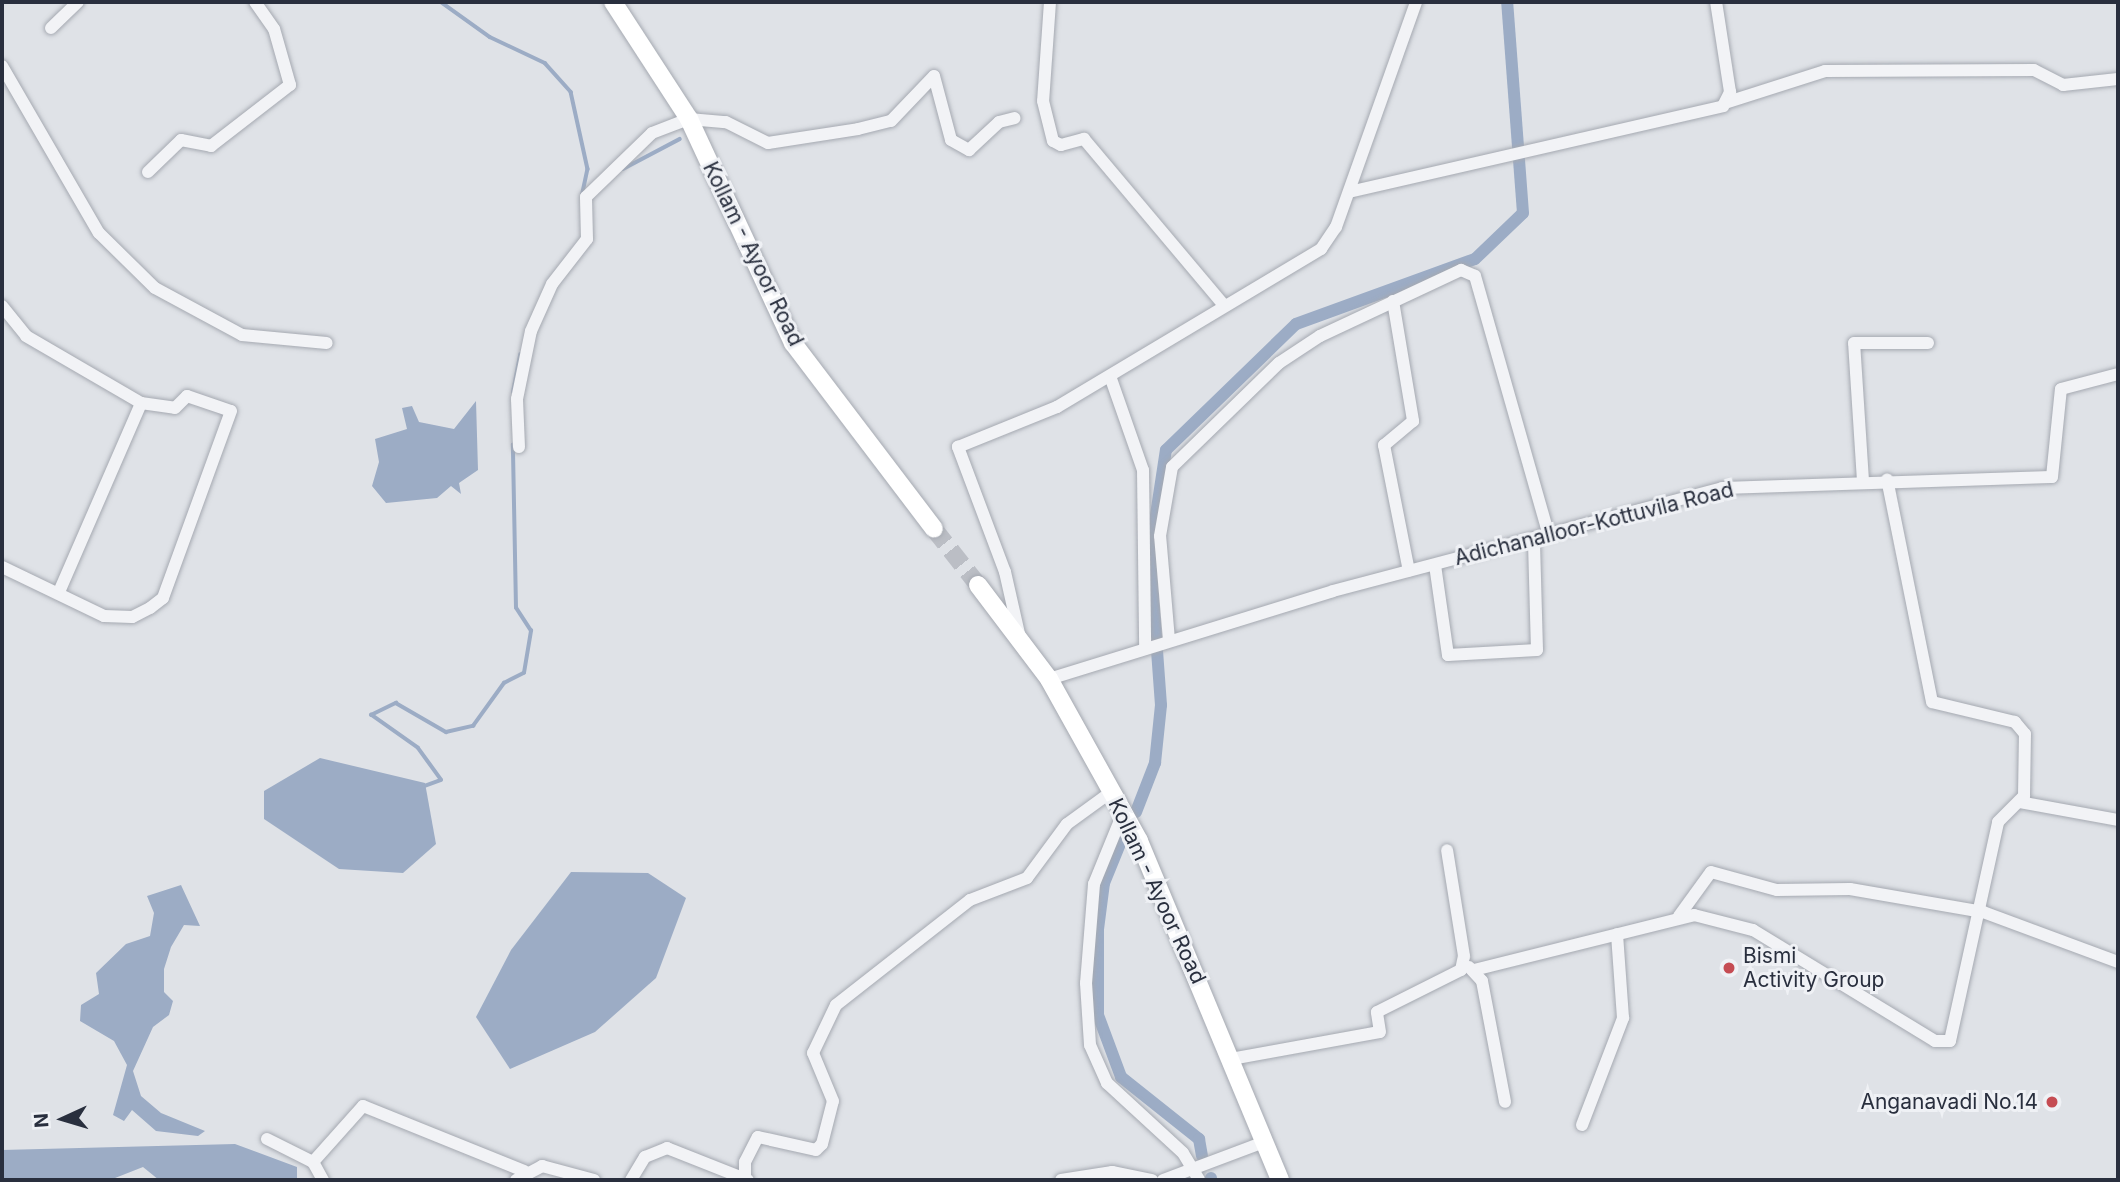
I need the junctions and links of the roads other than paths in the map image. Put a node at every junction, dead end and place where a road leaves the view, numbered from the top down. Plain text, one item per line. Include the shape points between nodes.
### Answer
1 (78, 2) edge
2 (255, 2) edge
3 (614, 2) edge
4 (1049, 2) edge
5 (1416, 2) edge
6 (1716, 2) edge
7 (51, 28) dead end
8 (2, 66) edge
9 (2118, 79) edge
10 (1728, 102) junction
11 (1015, 118) dead end
12 (689, 119) junction
13 (148, 173) dead end
14 (1349, 192) junction
15 (1393, 301) junction
16 (1222, 303) junction
17 (2, 306) edge
18 (327, 342) dead end
19 (1928, 342) dead end
20 (2118, 374) edge
21 (1110, 376) junction
22 (141, 403) junction
23 (519, 447) dead end
24 (1888, 479) junction
25 (1863, 481) junction
26 (934, 529) tunnel mouth
27 (1549, 535) junction
28 (1534, 540) junction
29 (1435, 565) junction
30 (2, 567) edge
31 (1409, 571) junction
32 (978, 585) tunnel mouth
33 (60, 592) junction
34 (1168, 640) junction
35 (1021, 641) junction
36 (1147, 645) junction
37 (1049, 679) junction
38 (1111, 792) junction
39 (2020, 802) junction
40 (1123, 813) junction
41 (2118, 820) edge
42 (1447, 850) dead end
43 (1983, 912) junction
44 (1679, 916) junction
45 (1617, 934) junction
46 (2118, 962) edge
47 (1470, 967) junction
48 (1231, 1059) junction
49 (1504, 1102) dead end
50 (1582, 1125) dead end
51 (267, 1139) dead end
52 (1264, 1142) junction
53 (313, 1161) junction
54 (1197, 1175) edge
55 (520, 1176) edge
56 (323, 1180) edge
57 (594, 1180) edge
58 (631, 1180) edge
59 (746, 1180) edge
60 (1061, 1180) edge
61 (1152, 1180) edge
62 (1163, 1180) edge
63 (1280, 1180) edge

1 - 7 street
2 - 13 street via 274,29 292,72 290,85 211,146 181,140
3 - 12 main road, Kollam - Ayoor Road
4 - 16 street via 1043,101 1053,141 1061,145 1084,139
5 - 14 street
6 - 10 street
8 - 18 street via 99,233 155,288 242,335
9 - 10 street via 2063,85 2034,70 1825,71
10 - 14 street
11 - 12 street via 999,122 968,150 951,141 934,76 891,121 858,129 768,143 726,122
12 - 23 street via 652,133 586,197 587,239 552,284 531,331 517,399
12 - 26 main road, Kollam - Ayoor Road via 793,343
14 - 16 street via 1321,249
15 - 27 street via 1461,270 1475,276
15 - 31 street via 1413,421 1384,445
15 - 34 street via 1279,363 1172,467 1160,536
16 - 21 street
17 - 22 street via 26,336
19 - 25 street via 1854,343
20 - 24 street, Adichanalloor-Kottuvila Road via 2061,389 2052,477
21 - 35 street via 1057,407 958,447 1005,572
21 - 36 street via 1143,470
22 - 33 street
22 - 33 street via 175,408 187,396 231,411 163,598 118,618
24 - 25 street, Adichanalloor-Kottuvila Road
24 - 39 street via 1930,698 1941,708 2024,728
25 - 27 street, Adichanalloor-Kottuvila Road via 1722,488
27 - 28 street, Adichanalloor-Kottuvila Road
28 - 29 street, Adichanalloor-Kottuvila Road
28 - 29 street via 1537,649 1448,655
29 - 31 street, Adichanalloor-Kottuvila Road
30 - 33 street
31 - 34 street, Adichanalloor-Kottuvila Road
32 - 35 main road, Kollam - Ayoor Road
34 - 36 street, Adichanalloor-Kottuvila Road
35 - 37 main road, Kollam - Ayoor Road
36 - 37 street, Adichanalloor-Kottuvila Road
37 - 38 main road, Kollam - Ayoor Road
38 - 40 main road, Kollam - Ayoor Road
38 - 59 street via 1067,824 1027,878 970,900 836,1005 813,1053 833,1101 822,1144 816,1150 758,1137 745,1162
39 - 41 street
39 - 43 street via 1998,822
40 - 48 main road, Kollam - Ayoor Road
40 - 54 street via 1094,884 1086,983 1090,1045 1107,1083
42 - 47 street
43 - 44 street via 1850,890 1777,890 1711,872
43 - 44 street via 1953,1036 1943,1043 1753,930
43 - 46 street
44 - 45 street
45 - 47 street
45 - 50 street via 1623,1018
47 - 48 street via 1377,1012 1380,1031
47 - 49 street
48 - 52 main road, Kollam - Ayoor Road
51 - 53 street
52 - 54 street
52 - 63 main road, Kollam - Ayoor Road
53 - 55 street via 363,1106
53 - 56 street
54 - 62 street
55 - 57 street via 542,1166
58 - 59 street via 645,1157 667,1148
60 - 61 street via 1112,1172

